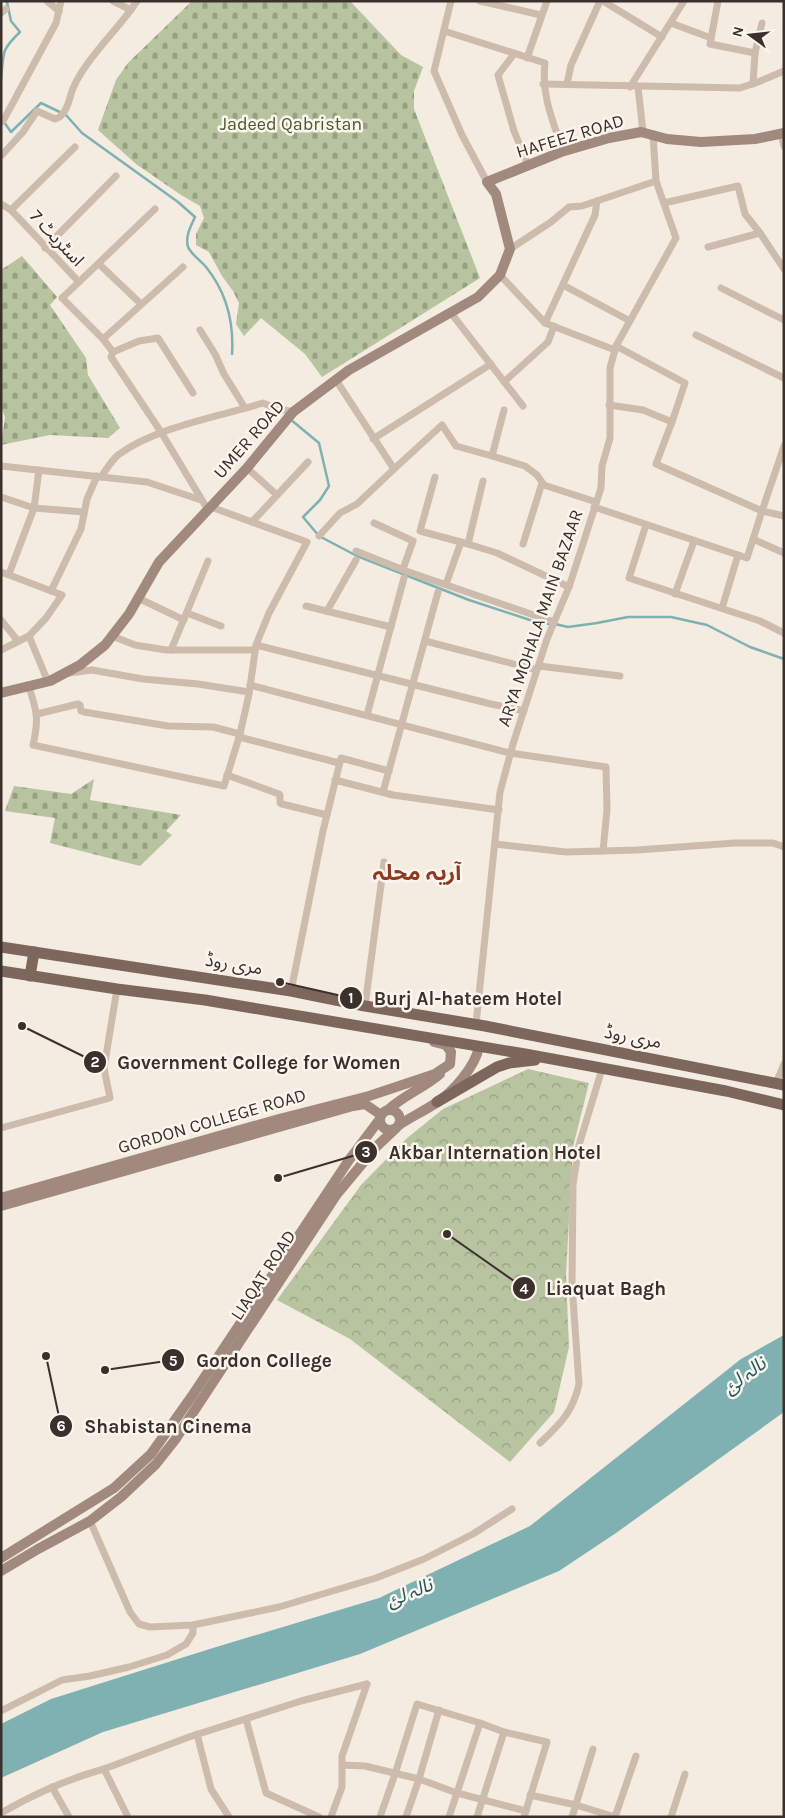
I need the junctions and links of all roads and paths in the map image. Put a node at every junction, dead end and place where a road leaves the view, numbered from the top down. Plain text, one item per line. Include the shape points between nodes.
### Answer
1 (47, 1) edge
2 (61, 1) edge
3 (113, 1) edge
4 (137, 1) edge
5 (452, 1) edge
6 (480, 1) edge
7 (546, 1) edge
8 (601, 1) edge
9 (684, 1) edge
10 (718, 1) edge
11 (501, 4) edge
12 (59, 10) junction
13 (131, 10) junction
14 (541, 15) junction
15 (762, 22) dead end
16 (671, 23) junction
17 (444, 31) junction
18 (662, 37) junction
19 (711, 38) junction
20 (755, 53) junction
21 (514, 54) junction
22 (527, 58) junction
23 (784, 71) edge
24 (543, 84) junction
25 (566, 84) junction
26 (753, 84) junction
27 (634, 87) junction
28 (3, 121) dead end
29 (648, 134) junction
30 (782, 134) edge
31 (784, 146) edge
32 (75, 147) dead end
33 (563, 151) junction
34 (1, 156) edge
35 (528, 165) junction
36 (116, 176) dead end
37 (656, 181) junction
38 (488, 182) junction
39 (596, 201) junction
40 (664, 203) junction
41 (1, 204) edge
42 (156, 209) dead end
43 (11, 210) junction
44 (760, 233) junction
45 (708, 247) dead end
46 (45, 248) junction
47 (510, 249) junction
48 (99, 264) junction
49 (183, 267) dead end
50 (784, 269) edge
51 (500, 275) junction
52 (79, 282) junction
53 (563, 285) junction
54 (721, 288) dead end
55 (141, 304) junction
56 (451, 313) junction
57 (784, 320) edge
58 (630, 321) junction
59 (545, 323) junction
60 (554, 326) junction
61 (200, 330) dead end
62 (696, 335) dead end
63 (103, 339) junction
64 (616, 348) junction
65 (113, 352) junction
66 (491, 364) junction
67 (784, 378) edge
68 (336, 380) junction
69 (504, 382) junction
70 (193, 393) dead end
71 (609, 405) junction
72 (523, 406) dead end
73 (245, 408) junction
74 (504, 410) dead end
75 (293, 412) junction
76 (672, 422) junction
77 (161, 432) junction
78 (373, 439) junction
79 (784, 446) edge
80 (492, 456) junction
81 (308, 462) dead end
82 (1, 466) edge
83 (247, 468) junction
84 (394, 469) junction
85 (38, 470) junction
86 (99, 476) junction
87 (435, 477) dead end
88 (483, 481) dead end
89 (542, 483) junction
90 (277, 495) junction
91 (1, 497) edge
92 (201, 500) junction
93 (595, 505) junction
94 (34, 508) junction
95 (210, 509) junction
96 (762, 511) junction
97 (84, 512) junction
98 (784, 516) edge
99 (252, 522) junction
100 (374, 523) dead end
101 (646, 525) junction
102 (319, 536) dead end
103 (754, 539) junction
104 (694, 541) junction
105 (464, 543) junction
106 (523, 544) dead end
107 (356, 551) dead end
108 (784, 553) edge
109 (738, 555) junction
110 (356, 560) dead end
111 (208, 561) dead end
112 (403, 569) junction
113 (5, 573) edge
114 (404, 578) dead end
115 (446, 584) junction
116 (568, 587) junction
117 (51, 591) junction
118 (438, 592) dead end
119 (675, 594) junction
120 (138, 598) junction
121 (306, 606) dead end
122 (722, 608) junction
123 (326, 611) junction
124 (185, 616) junction
125 (1, 620) edge
126 (554, 622) junction
127 (221, 626) dead end
128 (391, 627) junction
129 (784, 633) edge
130 (29, 636) junction
131 (112, 636) junction
132 (18, 641) junction
133 (425, 641) junction
134 (256, 648) junction
135 (1, 650) edge
136 (171, 650) junction
137 (538, 668) junction
138 (65, 673) junction
139 (378, 676) junction
140 (620, 676) dead end
141 (48, 682) junction
142 (413, 685) junction
143 (29, 687) junction
144 (250, 688) junction
145 (1, 693) edge
146 (524, 711) junction
147 (37, 714) junction
148 (367, 715) junction
149 (402, 724) junction
150 (239, 736) junction
151 (510, 753) junction
152 (339, 765) junction
153 (389, 771) junction
154 (227, 774) junction
155 (336, 780) junction
156 (383, 792) junction
157 (498, 810) junction
158 (327, 815) junction
159 (495, 844) junction
160 (784, 847) edge
161 (603, 851) junction
162 (384, 862) dead end
163 (1, 947) edge
164 (34, 952) junction
165 (1, 970) edge
166 (30, 976) junction
167 (117, 989) junction
168 (291, 991) junction
169 (365, 1006) junction
170 (476, 1024) junction
171 (400, 1033) junction
172 (480, 1048) junction
173 (549, 1059) junction
174 (450, 1064) junction
175 (784, 1064) edge
176 (602, 1069) junction
177 (780, 1084) edge
178 (369, 1096) junction
179 (438, 1102) junction
180 (784, 1105) edge
181 (384, 1114) junction
182 (397, 1127) junction
183 (1, 1128) edge
184 (1, 1198) edge
185 (1, 1206) edge
186 (540, 1443) dead end
187 (512, 1509) dead end
188 (90, 1521) junction
189 (1, 1558) edge
190 (1, 1571) edge
191 (194, 1625) junction
192 (439, 1710) junction
193 (1, 1711) edge
194 (246, 1719) junction
195 (480, 1723) junction
196 (504, 1732) junction
197 (197, 1734) junction
198 (593, 1749) dead end
199 (636, 1756) dead end
200 (342, 1765) junction
201 (104, 1769) junction
202 (395, 1774) junction
203 (685, 1774) dead end
204 (419, 1779) junction
205 (52, 1787) junction
206 (457, 1793) junction
207 (530, 1796) junction
208 (483, 1799) junction
209 (576, 1805) junction
210 (1, 1813) edge
211 (525, 1814) edge
212 (70, 1817) edge
213 (128, 1817) edge
214 (229, 1817) edge
215 (319, 1817) edge
216 (331, 1817) edge
217 (380, 1817) edge
218 (406, 1817) edge
219 (449, 1817) edge
220 (477, 1817) edge
221 (572, 1817) edge
222 (615, 1817) edge
223 (671, 1817) edge

1 - 12 street
2 - 12 street
3 - 13 street
4 - 13 street
5 - 17 street
6 - 11 street
7 - 14 street
8 - 18 street
8 - 25 street via 571,65
9 - 16 street
10 - 19 street
11 - 14 street
12 - 28 street via 56,23
13 - 34 street via 75,82 68,106 58,119 37,111
14 - 22 street
15 - 20 street
16 - 18 street
16 - 19 street
17 - 21 street
17 - 38 street via 434,71 462,135
18 - 27 street
19 - 20 street via 710,44
20 - 26 street
21 - 22 street
21 - 35 street via 498,75 514,131
22 - 24 street via 545,63
23 - 26 street
24 - 25 street
24 - 33 street
25 - 27 street
26 - 27 street via 740,88
27 - 29 street
29 - 30 street, HAFEEZ ROAD via 701,142
29 - 33 street, HAFEEZ ROAD via 609,138
29 - 37 street
30 - 31 street
32 - 43 street
33 - 35 street, HAFEEZ ROAD
35 - 38 street, HAFEEZ ROAD
36 - 46 street
37 - 39 street
37 - 40 street
38 - 47 street via 496,194
39 - 47 street via 569,207
39 - 53 street via 595,215
40 - 44 street via 738,186 745,214
40 - 58 street, ARYA MOHALA MAIN BAZAAR via 676,238
41 - 43 street, اسٹریٹ 7
42 - 48 street, اسٹریٹ 7
43 - 46 street, اسٹریٹ 7
44 - 45 street
44 - 50 street
46 - 52 street, اسٹریٹ 7
47 - 51 street, UMER ROAD
48 - 52 street, اسٹریٹ 7
48 - 55 street
49 - 55 street
51 - 56 street, UMER ROAD via 478,297
51 - 59 street
52 - 63 street via 62,298
53 - 58 street
53 - 59 street
54 - 57 street
55 - 63 street
56 - 66 street
56 - 68 street, UMER ROAD
58 - 64 street, ARYA MOHALA MAIN BAZAAR
59 - 60 street
60 - 64 street
60 - 69 street via 548,342
61 - 73 street
62 - 67 street
63 - 65 street
64 - 71 street, ARYA MOHALA MAIN BAZAAR via 610,368
64 - 76 street via 685,383
65 - 70 street via 139,341 158,338
65 - 77 street via 112,357
66 - 69 street
66 - 78 street
68 - 75 street, UMER ROAD
68 - 78 street
69 - 72 street
71 - 76 street via 643,410
71 - 93 street, ARYA MOHALA MAIN BAZAAR via 610,438
73 - 75 street via 263,403
73 - 77 street
74 - 80 street
75 - 83 street, UMER ROAD
76 - 96 street via 656,464
77 - 86 street via 116,457
77 - 92 street
78 - 84 street
79 - 96 street
80 - 84 street via 456,446 442,425
80 - 89 street via 521,464
81 - 90 street
82 - 85 street
83 - 90 street
83 - 95 street, UMER ROAD
84 - 102 street via 357,504 340,513
85 - 86 street
85 - 94 street
86 - 92 street via 147,482
86 - 97 street
87 - 105 street via 420,531
88 - 105 street
89 - 93 street
89 - 106 street
90 - 99 street
91 - 94 street
92 - 95 street
93 - 101 street
93 - 116 street, ARYA MOHALA MAIN BAZAAR
94 - 97 street
94 - 113 street
95 - 99 street
95 - 120 street, UMER ROAD via 158,562
96 - 98 street
96 - 103 street
97 - 117 street via 81,529
99 - 134 street via 307,542 269,613
100 - 112 street via 413,541
101 - 104 street
101 - 119 street via 629,578
103 - 108 street
103 - 109 street via 747,558
104 - 109 street
104 - 119 street
105 - 115 street
105 - 116 street via 497,553
107 - 112 street
109 - 122 street
110 - 123 street
111 - 124 street
112 - 115 street
113 - 117 street
114 - 128 street
115 - 126 street
116 - 126 street, ARYA MOHALA MAIN BAZAAR
117 - 130 street via 62,596
118 - 133 street
119 - 122 street
120 - 124 street
120 - 131 street, UMER ROAD
121 - 123 street
122 - 129 street
123 - 128 street
124 - 127 street
124 - 136 street
125 - 132 street
126 - 137 street, ARYA MOHALA MAIN BAZAAR
128 - 139 street
130 - 132 street
130 - 141 street
131 - 136 street via 135,645
131 - 138 street, UMER ROAD via 80,665
132 - 135 street
133 - 137 street
133 - 142 street
134 - 136 street
134 - 139 street
134 - 144 street
137 - 140 street
137 - 146 street, ARYA MOHALA MAIN BAZAAR
138 - 141 street, UMER ROAD
138 - 144 street via 92,670 143,679
139 - 142 street
139 - 148 street
141 - 143 street, UMER ROAD
142 - 146 street
142 - 149 street
143 - 145 street, UMER ROAD
143 - 147 street
144 - 148 street
144 - 150 street
146 - 151 street, ARYA MOHALA MAIN BAZAAR
147 - 150 street via 78,704 84,712 168,726 213,727
147 - 154 street via 33,745 220,786 224,786
148 - 149 street
149 - 151 street
149 - 153 street
150 - 152 street
150 - 154 street
151 - 157 street, ARYA MOHALA MAIN BAZAAR
151 - 161 street via 606,767 607,810
152 - 153 street via 341,758
152 - 155 street
153 - 156 street
154 - 158 street via 279,794 282,804
155 - 156 street
155 - 158 street
156 - 157 street
157 - 159 street, ARYA MOHALA MAIN BAZAAR
158 - 168 street
159 - 161 street via 566,852
159 - 170 street, ARYA MOHALA MAIN BAZAAR
160 - 161 street via 773,843 735,843
162 - 169 street
163 - 164 main road, مری روڈ
164 - 166 main road
164 - 168 main road, مری روڈ
165 - 166 main road, مری روڈ
166 - 167 main road, مری روڈ
167 - 171 main road, مری روڈ via 205,1000
167 - 183 street via 104,1068 110,1098
168 - 169 main road, مری روڈ
169 - 170 main road, مری روڈ
170 - 177 main road, مری روڈ
171 - 172 main road, مری روڈ
171 - 174 street via 446,1045 451,1052
172 - 173 main road, مری روڈ
172 - 179 street, LIAQAT ROAD via 462,1079
173 - 176 main road, مری روڈ
173 - 179 main road via 509,1062
174 - 178 street, GORDON COLLEGE ROAD via 435,1074
174 - 181 street, LIAQAT ROAD via 430,1083 398,1100
175 - 177 street
176 - 180 main road, مری روڈ
176 - 186 street via 579,1145 573,1185 572,1284 579,1384 570,1410
178 - 181 street via 381,1100
178 - 184 street, GORDON COLLEGE ROAD
179 - 182 street, LIAQAT ROAD
181 - 182 street via 397,1112 400,1116
181 - 182 street via 380,1124 387,1130
181 - 185 street, GORDON COLLEGE ROAD via 365,1104 353,1106
181 - 189 street, LIAQAT ROAD via 349,1160 151,1454 114,1488
182 - 188 street, LIAQAT ROAD via 337,1194 175,1440 156,1464
187 - 191 street via 424,1559 376,1578 279,1607
188 - 190 street, LIAQAT ROAD
188 - 191 street via 130,1612 139,1624 150,1627
191 - 193 street via 186,1644 167,1655 129,1668 62,1680
192 - 195 street
192 - 202 street via 417,1704
192 - 204 street
194 - 197 street
194 - 200 street via 367,1684 342,1756
194 - 215 street via 266,1793
195 - 196 street
195 - 206 street
196 - 207 street via 547,1742
196 - 208 street
197 - 201 street
197 - 214 street via 211,1789
198 - 209 street
199 - 222 street
200 - 202 street via 365,1766
200 - 216 street via 342,1787
201 - 205 street
201 - 213 street
202 - 204 street
202 - 217 street
203 - 223 street
204 - 206 street
204 - 218 street
205 - 210 street
205 - 212 street
206 - 208 street
206 - 219 street
207 - 209 street
207 - 211 street
208 - 211 street
208 - 220 street
209 - 221 street
209 - 222 street

